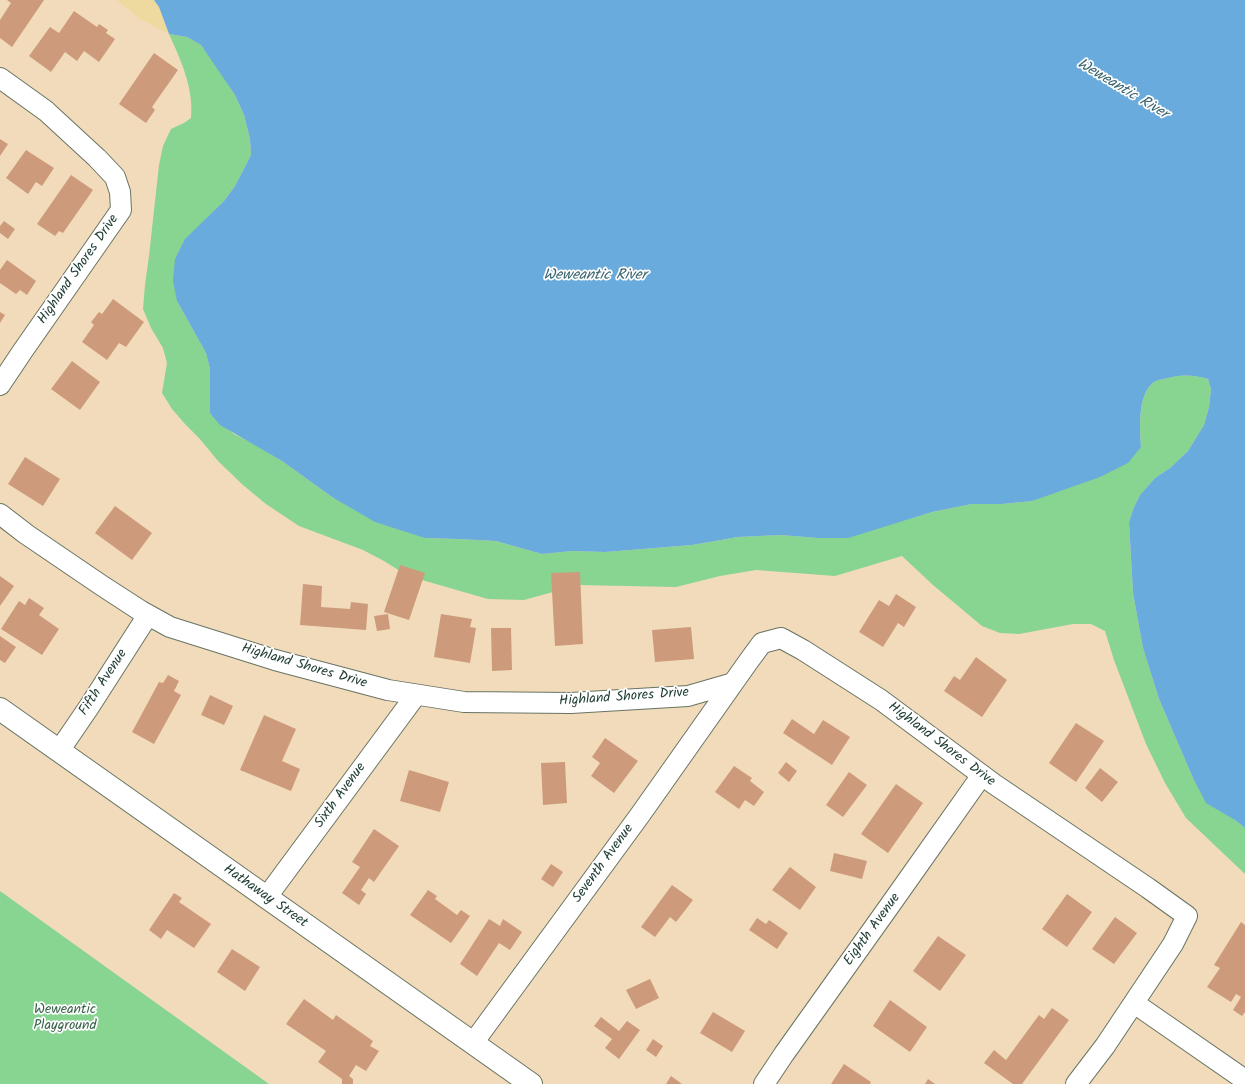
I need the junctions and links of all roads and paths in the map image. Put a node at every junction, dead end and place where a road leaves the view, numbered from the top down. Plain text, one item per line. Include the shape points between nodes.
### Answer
1 (0, 78) edge
2 (0, 385) edge
3 (0, 514) edge
4 (148, 615) junction
5 (733, 683) junction
6 (416, 695) junction
7 (0, 709) edge
8 (59, 751) junction
9 (982, 775) junction
10 (266, 898) junction
11 (1134, 1003) junction
12 (473, 1043) junction
13 (1245, 1080) edge
14 (531, 1084) edge
15 (764, 1084) edge
16 (1076, 1084) edge

1 - 2 street, Highland Shores Drive via 46,111 98,158 115,177 120,192 121,210
3 - 4 street, Highland Shores Drive
4 - 6 street, Highland Shores Drive via 170,627 275,660
4 - 8 street, Fifth Avenue
5 - 6 street, Highland Shores Drive via 688,696 571,703 464,702
5 - 9 street, Highland Shores Drive via 762,643 781,638 881,700
5 - 12 street, Seventh Avenue
6 - 10 street, Sixth Avenue
7 - 8 street, Hathaway Street
8 - 10 street, Hathaway Street
9 - 11 street, Highland Shores Drive via 1186,916 1174,944
9 - 15 street, Eighth Avenue
10 - 12 street, Hathaway Street
11 - 13 street
11 - 16 street
12 - 14 street, Hathaway Street

